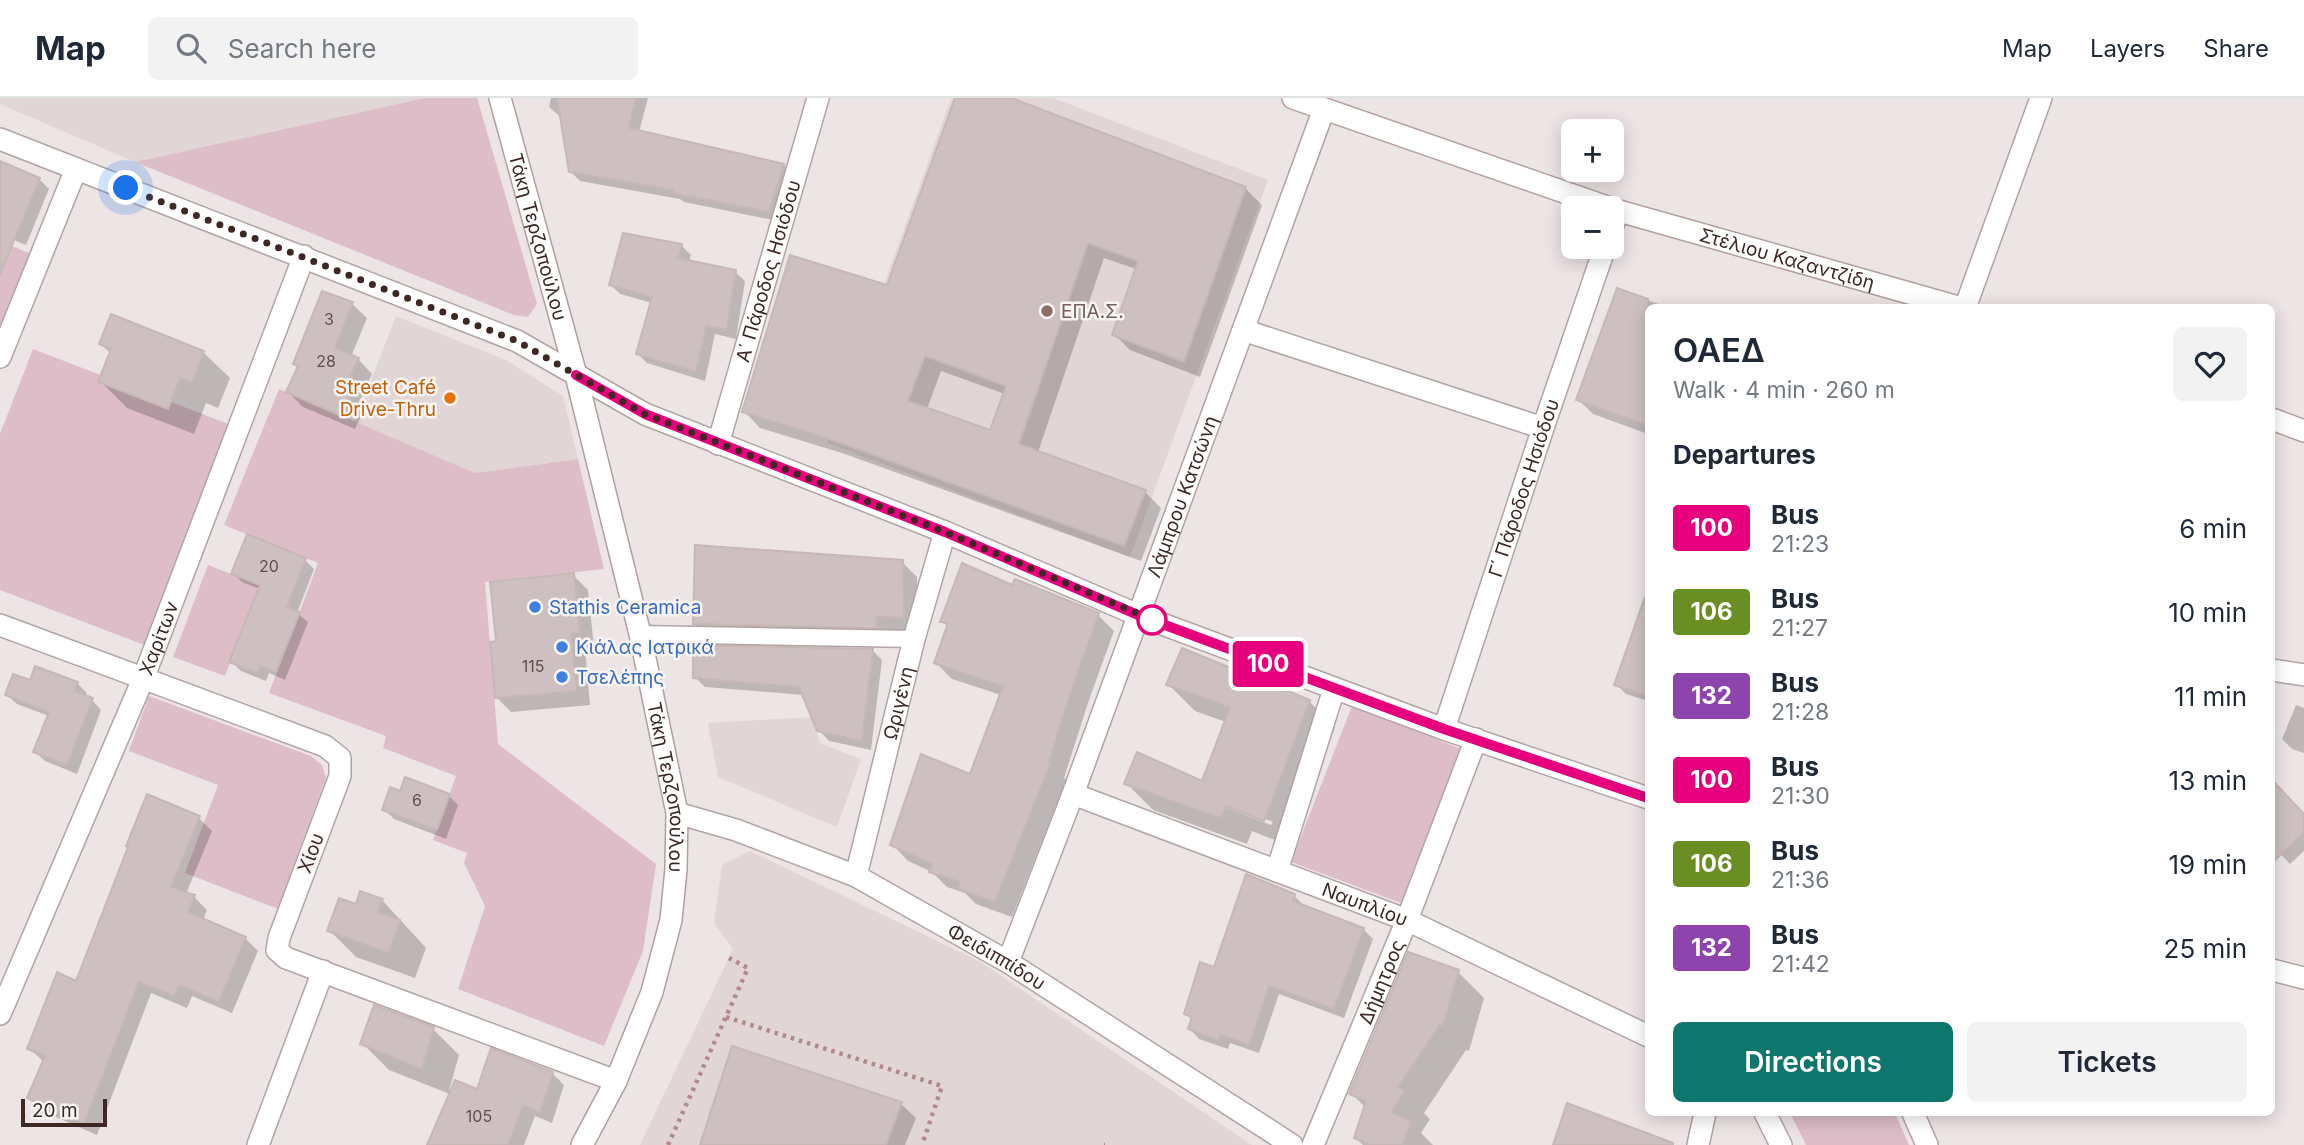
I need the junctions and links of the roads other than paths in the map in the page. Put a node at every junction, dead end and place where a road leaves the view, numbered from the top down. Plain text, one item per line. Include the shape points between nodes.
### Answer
1 (500, 98) edge
2 (818, 98) edge
3 (1293, 98) edge
4 (2042, 98) edge
5 (1324, 109) junction
6 (0, 139) edge
7 (76, 169) junction
8 (1563, 196) edge
9 (1624, 217) edge
10 (303, 256) junction
11 (1601, 259) edge
12 (1949, 304) edge
13 (1965, 304) edge
14 (1243, 330) junction
15 (0, 357) edge
16 (576, 375) junction
17 (2275, 420) edge
18 (1543, 428) junction
19 (2304, 431) edge
20 (718, 444) junction
21 (945, 532) junction
22 (1138, 615) junction
23 (0, 625) edge
24 (640, 634) junction
25 (914, 639) junction
26 (2275, 670) edge
27 (2304, 675) edge
28 (143, 679) junction
29 (1334, 689) junction
30 (1444, 729) junction
31 (1476, 739) junction
32 (1073, 794) junction
33 (1645, 797) edge
34 (677, 813) junction
35 (1277, 871) junction
36 (856, 876) junction
37 (1407, 920) junction
38 (1008, 962) junction
39 (323, 971) junction
40 (2275, 971) edge
41 (2304, 978) edge
42 (0, 1014) edge
43 (1645, 1035) edge
44 (615, 1081) junction
45 (1704, 1116) edge
46 (1766, 1116) edge
47 (1914, 1116) edge
48 (258, 1145) edge
49 (582, 1145) edge
50 (1293, 1145) edge
51 (1313, 1145) edge
52 (1698, 1145) edge
53 (1781, 1145) edge
54 (1927, 1145) edge

1 - 16 street, Τάκη Τερζοπούλου
2 - 20 street, Α΄ Πάροδος Ησιόδου
3 - 5 street, Στέλιου Καζαντζίδη
4 - 13 street
5 - 8 street, Στέλιου Καζαντζίδη
5 - 14 street, Λάμπρου Κατσώνη
6 - 7 street
7 - 10 street
7 - 15 street
9 - 12 street, Στέλιου Καζαντζίδη
10 - 16 street via 517,341
10 - 28 street, Χαρίτων
11 - 18 street, Γ΄ Πάροδος Ησιόδου
14 - 18 street
14 - 22 street, Λάμπρου Κατσώνη
16 - 20 street via 645,414
16 - 24 street, Τάκη Τερζοπούλου
17 - 19 street
18 - 30 street, Γ΄ Πάροδος Ησιόδου
20 - 21 street
21 - 22 street
21 - 25 street, Ωριγένη
22 - 29 street
22 - 32 street, Λάμπρου Κατσώνη
23 - 28 street, Χίου
24 - 25 lane
24 - 34 street, Τάκη Τερζοπούλου
25 - 36 street, Ωριγένη
26 - 27 street
28 - 39 street, Χίου via 325,746 340,758 340,776 277,950 286,958
28 - 42 street, Χαρίτων
29 - 30 street
29 - 35 street
30 - 31 street
31 - 33 street
31 - 37 street, Δήμητρος
32 - 35 street, Ναυπλίου
32 - 38 street, Λάμπρου Κατσώνη
34 - 36 street, Φειδιππίδου via 736,830
34 - 44 street, Τάκη Τερζοπούλου via 671,920 652,992
35 - 37 street, Ναυπλίου
36 - 38 street, Φειδιππίδου
37 - 43 street, Ναυπλίου
37 - 51 street, Δήμητρος
38 - 50 street, Φειδιππίδου
39 - 44 street, Χίου
39 - 48 street
40 - 41 street
44 - 49 street, Τάκη Τερζοπούλου
45 - 52 street
46 - 53 street
47 - 54 street

